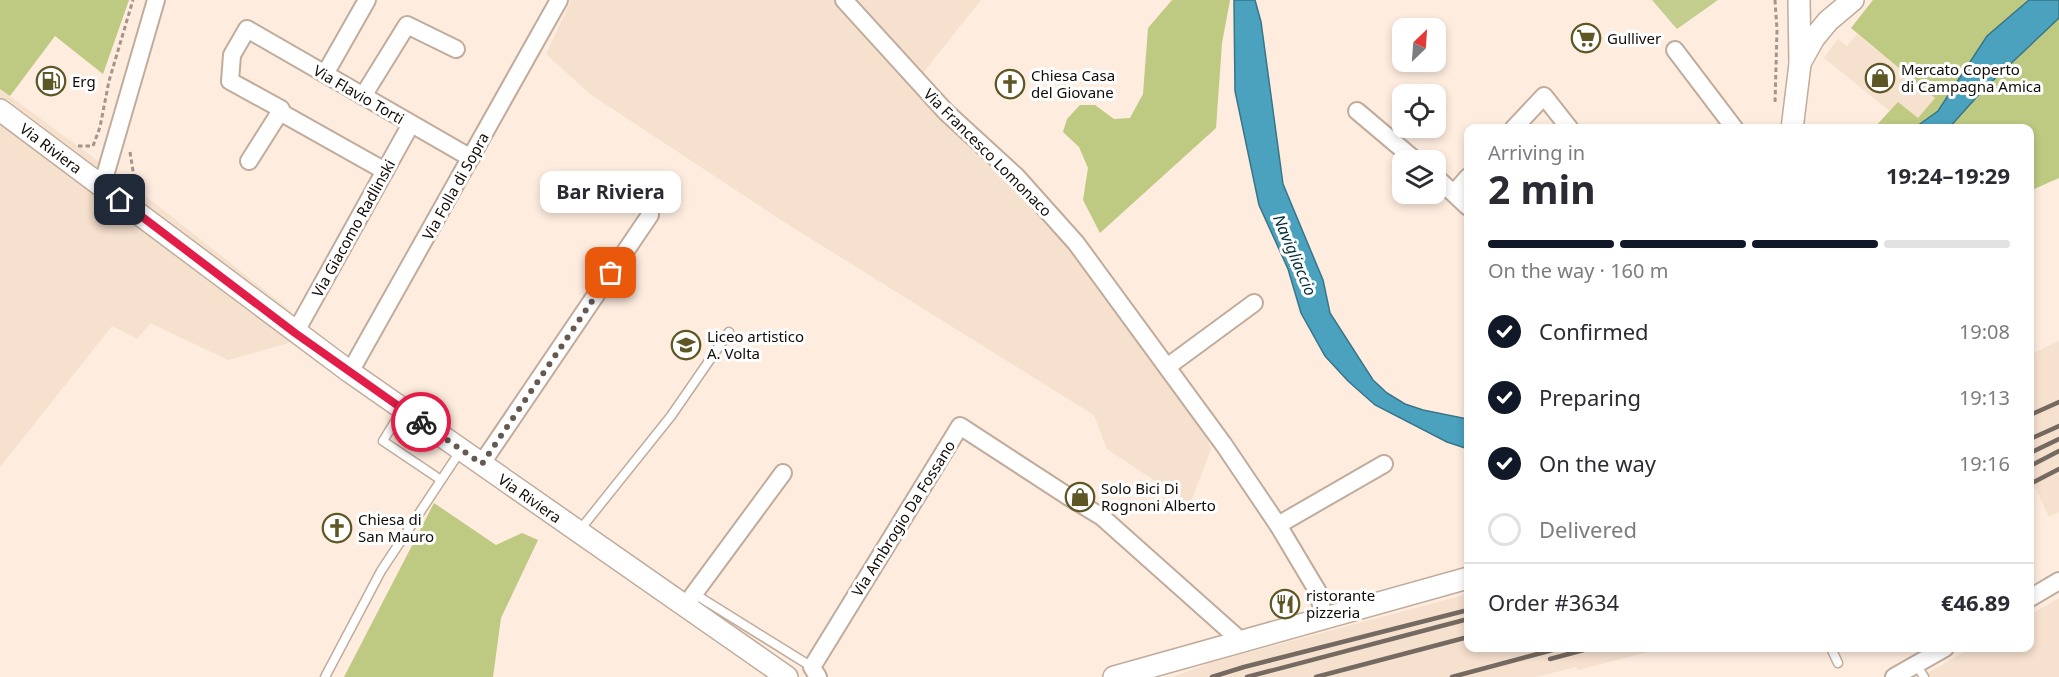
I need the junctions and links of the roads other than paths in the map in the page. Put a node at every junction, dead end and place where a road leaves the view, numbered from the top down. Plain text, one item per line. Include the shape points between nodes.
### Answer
1 (156, 0) edge
2 (368, 0) edge
3 (559, 0) edge
4 (844, 0) edge
5 (1799, 0) edge
6 (1853, 0) edge
7 (456, 49) dead end
8 (1675, 50) dead end
9 (1800, 64) junction
10 (325, 74) junction
11 (363, 96) junction
12 (0, 110) edge
13 (1357, 111) dead end
14 (280, 112) junction
15 (411, 124) junction
16 (1518, 124) edge
17 (1566, 124) edge
18 (1730, 124) edge
19 (1793, 124) edge
20 (1403, 150) edge
21 (471, 158) junction
22 (249, 161) dead end
23 (385, 171) junction
24 (1464, 182) edge
25 (102, 186) junction
26 (1446, 186) edge
27 (1454, 193) junction
28 (1464, 203) edge
29 (650, 215) dead end
30 (1254, 303) dead end
31 (729, 332) dead end
32 (295, 333) junction
33 (1167, 367) junction
34 (350, 372) junction
35 (402, 410) junction
36 (461, 450) junction
37 (482, 464) junction
38 (1384, 464) dead end
39 (783, 473) dead end
40 (441, 480) junction
41 (1278, 525) junction
42 (578, 531) junction
43 (1464, 579) edge
44 (2059, 581) edge
45 (2034, 596) edge
46 (689, 600) junction
47 (1324, 618) junction
48 (1240, 640) junction
49 (1833, 652) edge
50 (1941, 652) edge
51 (1838, 663) dead end
52 (1920, 671) edge
53 (815, 672) edge
54 (325, 677) edge
55 (787, 677) edge
56 (1114, 677) edge
57 (1894, 677) edge

1 - 25 street
2 - 10 street
3 - 21 street, Via Folla di Sopra
4 - 33 street, Via Francesco Lomonaco via 946,112 1017,177 1076,243
5 - 9 street
6 - 9 street via 1828,21
7 - 11 street via 407,25
8 - 18 street
9 - 19 street
10 - 11 street, Via Flavio Torti
10 - 14 street, Via Flavio Torti via 247,29 232,55 230,81 281,109
11 - 15 street, Via Flavio Torti
12 - 25 street, Via Riviera
13 - 20 street
14 - 22 street
14 - 23 street
15 - 21 street, Via Flavio Torti
15 - 23 street, Via Giacomo Radlinski
16 - 17 street via 1544,96
21 - 34 street, Via Folla di Sopra
23 - 32 street, Via Giacomo Radlinski
24 - 27 street
25 - 32 street, Via Riviera
26 - 27 street
27 - 28 street
29 - 37 street
30 - 33 street
31 - 42 lane via 671,416
32 - 34 street, Via Riviera
33 - 41 street, Via Francesco Lomonaco
34 - 35 street, Via Riviera
35 - 36 street, Via Riviera
35 - 40 lane via 383,441
36 - 37 street, Via Riviera
36 - 40 lane
37 - 42 street, Via Riviera
38 - 41 street
39 - 46 street
40 - 54 lane via 381,571
41 - 47 street, Via Francesco Lomonaco via 1318,592
42 - 46 street, Via Riviera
43 - 47 street
44 - 45 street
46 - 53 lane
46 - 55 street, Via Riviera
47 - 48 street
48 - 53 street, Via Ambrogio Da Fossano via 1102,517 960,426
48 - 56 street
49 - 51 lane
50 - 52 street
52 - 57 street

